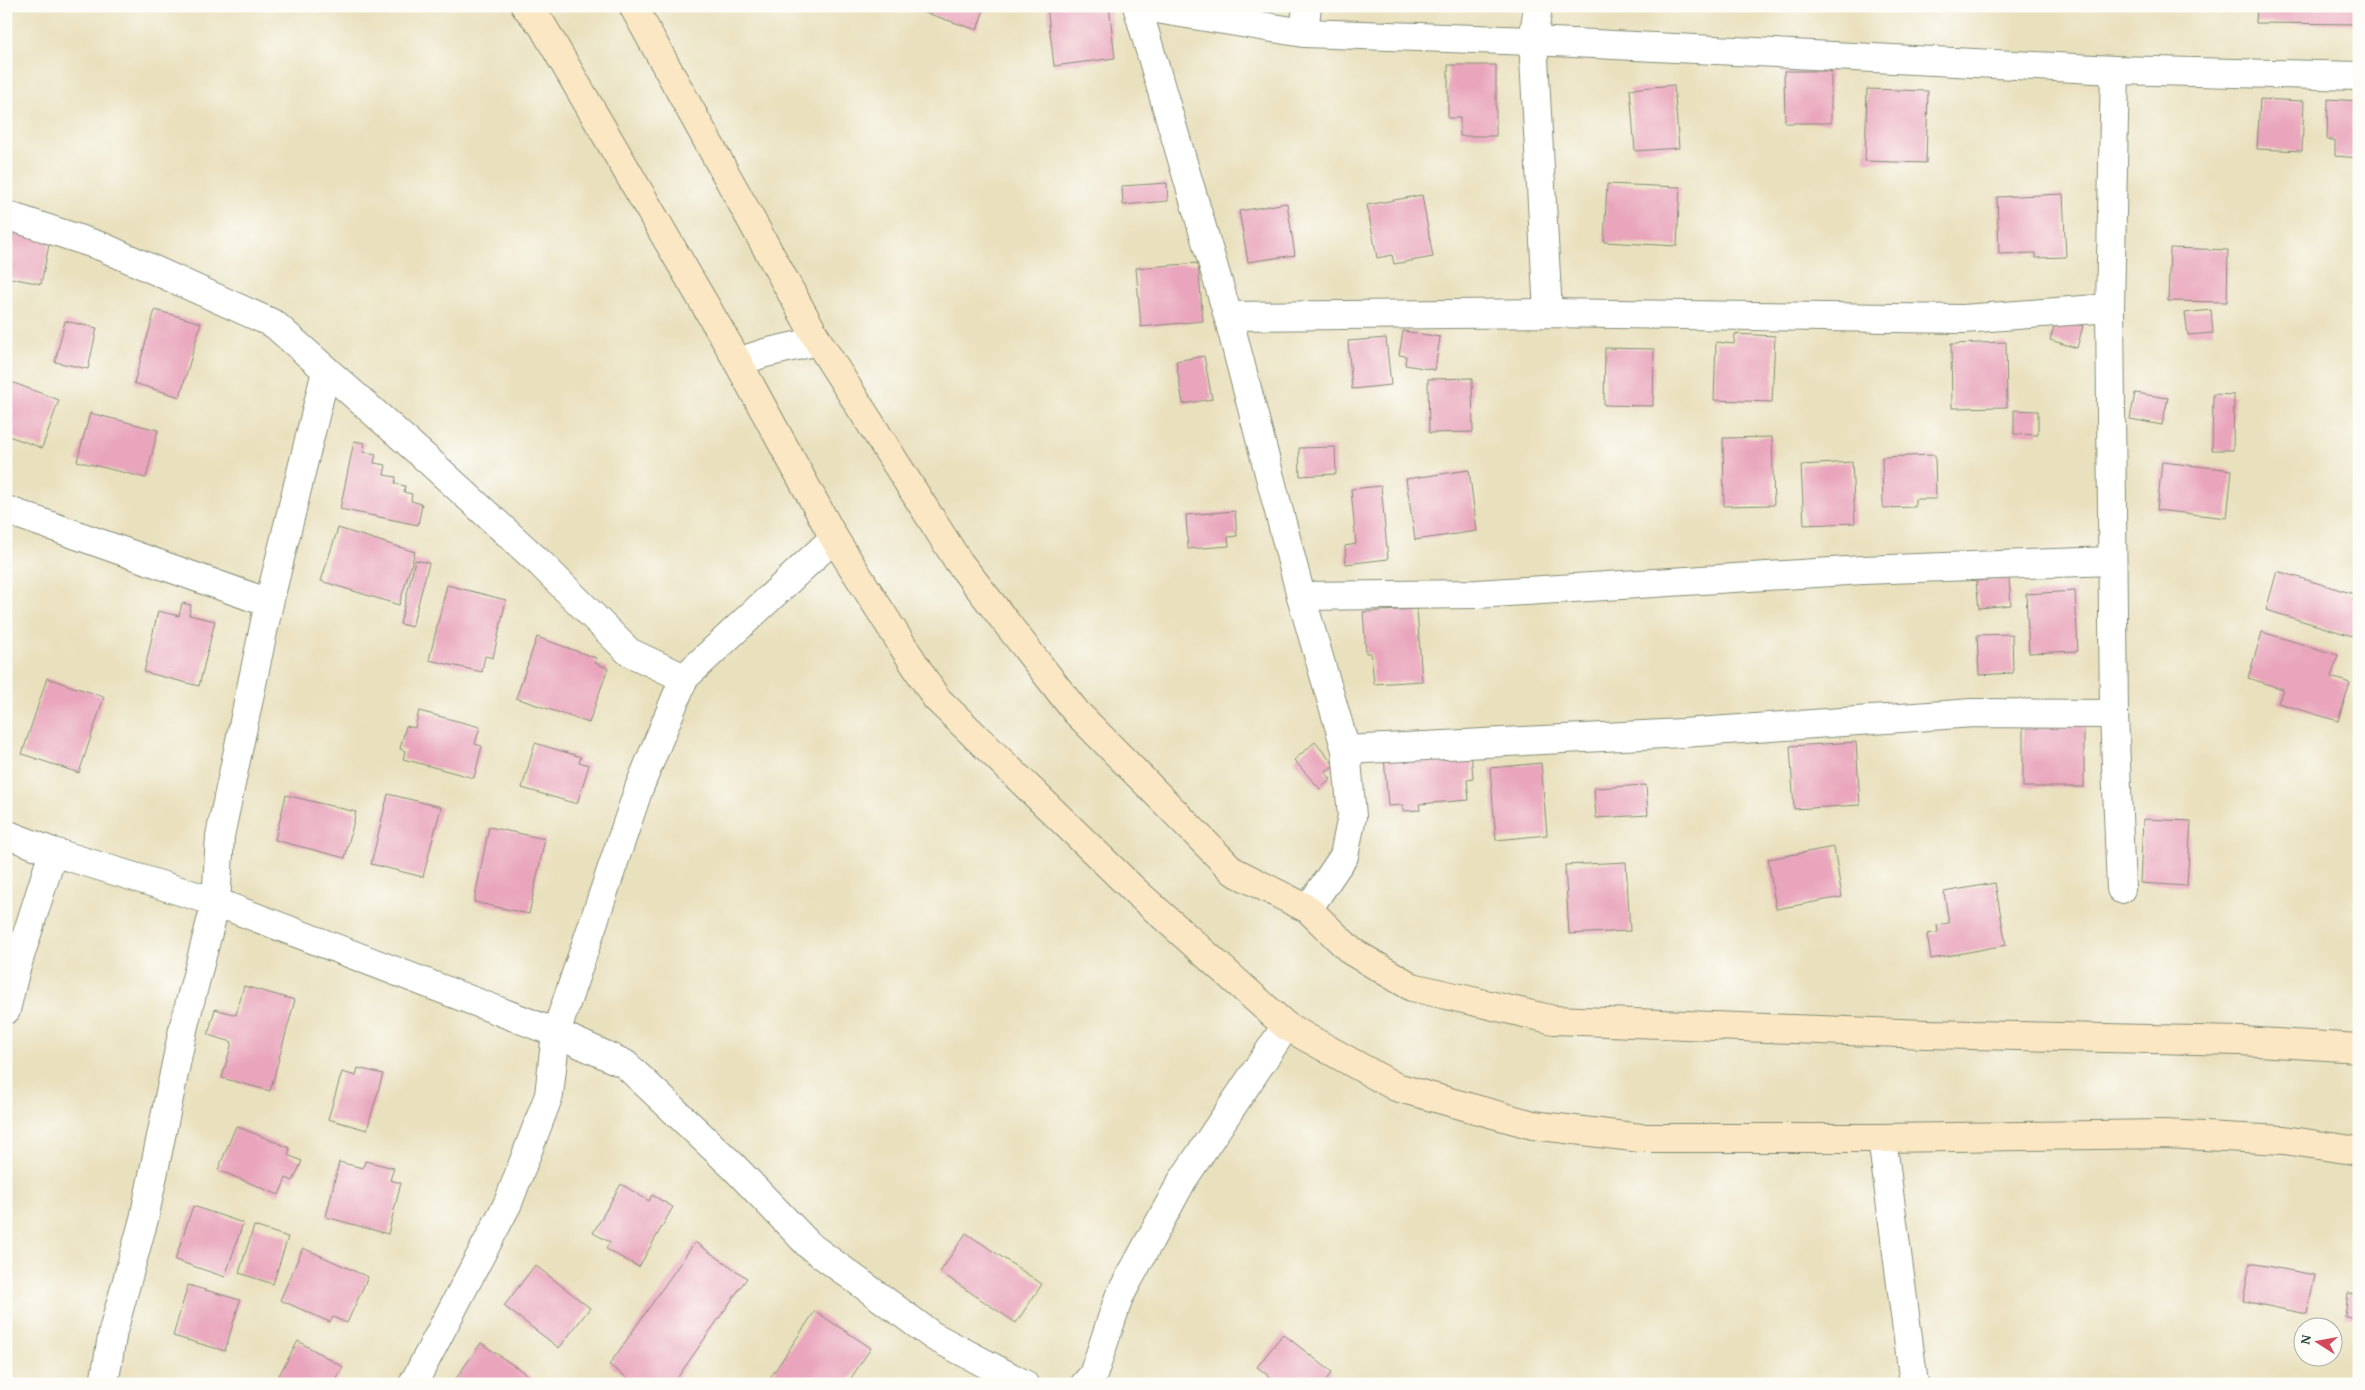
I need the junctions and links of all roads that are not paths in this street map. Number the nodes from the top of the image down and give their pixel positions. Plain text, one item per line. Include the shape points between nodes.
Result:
1 (524, 6) edge
2 (633, 6) edge
3 (1138, 6) edge
4 (1307, 6) edge
5 (1538, 6) edge
6 (1304, 33) junction
7 (1533, 41) junction
8 (2115, 70) junction
9 (2359, 76) edge
10 (6, 215) edge
11 (2110, 308) junction
12 (1548, 313) junction
13 (1228, 316) junction
14 (818, 341) junction
15 (738, 362) junction
16 (326, 371) junction
17 (6, 510) edge
18 (834, 538) junction
19 (2112, 561) junction
20 (1301, 596) junction
21 (269, 603) junction
22 (684, 678) junction
23 (2114, 714) junction
24 (1346, 750) junction
25 (6, 834) edge
26 (53, 852) junction
27 (2121, 889) dead end
28 (216, 902) junction
29 (1308, 909) junction
30 (6, 1010) edge
31 (1286, 1026) junction
32 (556, 1033) junction
33 (2359, 1048) edge
34 (1882, 1138) junction
35 (2359, 1151) edge
36 (104, 1384) edge
37 (413, 1384) edge
38 (1024, 1384) edge
39 (1085, 1384) edge
40 (1914, 1384) edge

1 - 15 street via 542,25
2 - 14 street
3 - 6 street
3 - 13 street
4 - 6 street
5 - 7 street
6 - 7 street
7 - 8 street
7 - 12 street
8 - 9 street
8 - 11 street
10 - 16 street via 103,247 274,324
11 - 12 street via 1963,319
11 - 19 street
12 - 13 street
13 - 20 street
14 - 15 street
14 - 29 street via 958,561 1076,712 1233,870
15 - 18 street
16 - 21 street
16 - 22 street via 541,564 628,652
17 - 21 street
18 - 22 street
18 - 31 street via 936,698 1135,891
19 - 20 street via 1863,570 1477,594
19 - 23 street
20 - 24 street
21 - 28 street via 220,836
22 - 32 street via 639,788
23 - 24 street via 1973,713 1682,733
23 - 27 street
24 - 29 street via 1352,816 1344,856
25 - 26 street
26 - 28 street
26 - 30 street
28 - 32 street
28 - 36 street via 184,1026 144,1219 113,1331
29 - 33 street via 1351,951 1412,987 1554,1020 1927,1034 2241,1041
31 - 34 street via 1396,1087 1533,1125 1641,1138
31 - 39 street via 1182,1181 1119,1297 1093,1375
32 - 37 street via 549,1095 508,1203
32 - 38 street via 625,1064 734,1167 810,1246 933,1336
34 - 35 street via 2164,1134 2284,1140
34 - 40 street

